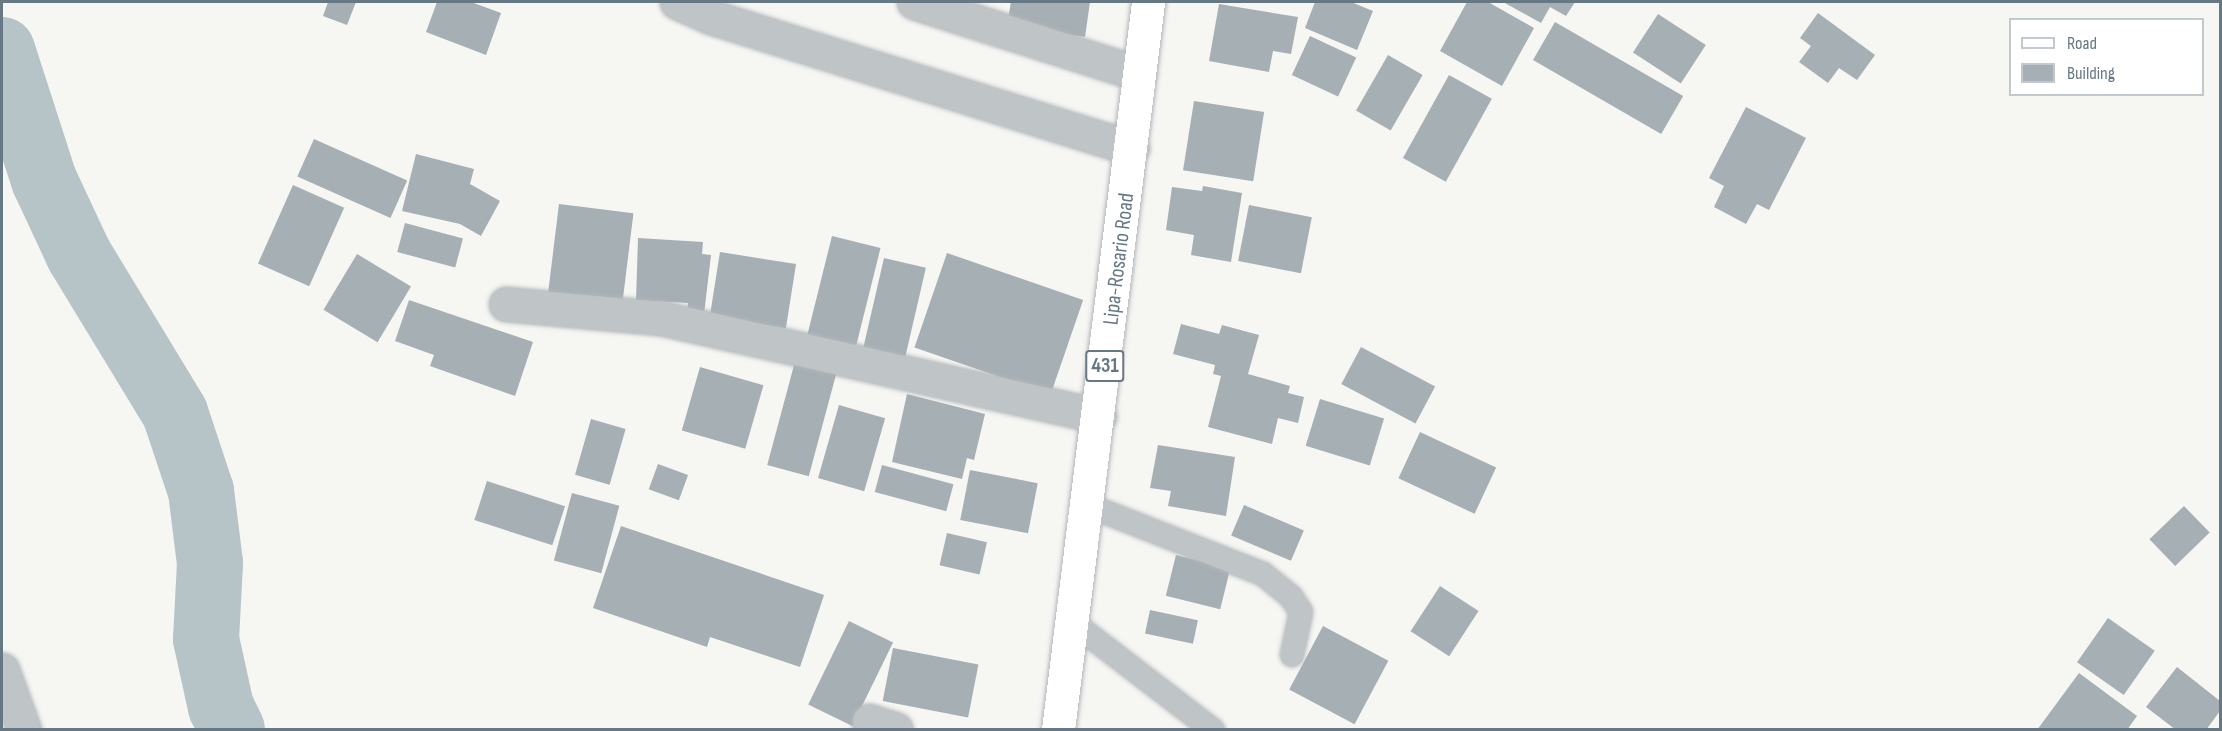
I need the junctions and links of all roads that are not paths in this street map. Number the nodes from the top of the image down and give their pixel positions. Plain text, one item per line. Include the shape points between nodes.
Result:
1 (676, 2) edge
2 (914, 2) edge
3 (1148, 2) edge
4 (1140, 74) junction
5 (1132, 148) junction
6 (506, 304) dead end
7 (1099, 416) junction
8 (1087, 505) junction
9 (1071, 622) junction
10 (1292, 655) dead end
11 (2, 670) edge
12 (24, 729) edge
13 (1058, 729) edge
14 (1213, 729) edge

1 - 5 street via 711,17
2 - 4 street
3 - 4 main road, Lipa-Rosario Road / 431
4 - 5 main road, Lipa-Rosario Road / 431
5 - 7 main road, Lipa-Rosario Road / 431
6 - 7 street via 662,318
7 - 8 main road, Lipa-Rosario Road / 431
8 - 9 main road, Lipa-Rosario Road / 431
8 - 10 lane via 1263,574 1291,597 1301,612
9 - 13 main road, Lipa-Rosario Road / 431
9 - 14 lane
11 - 12 street

